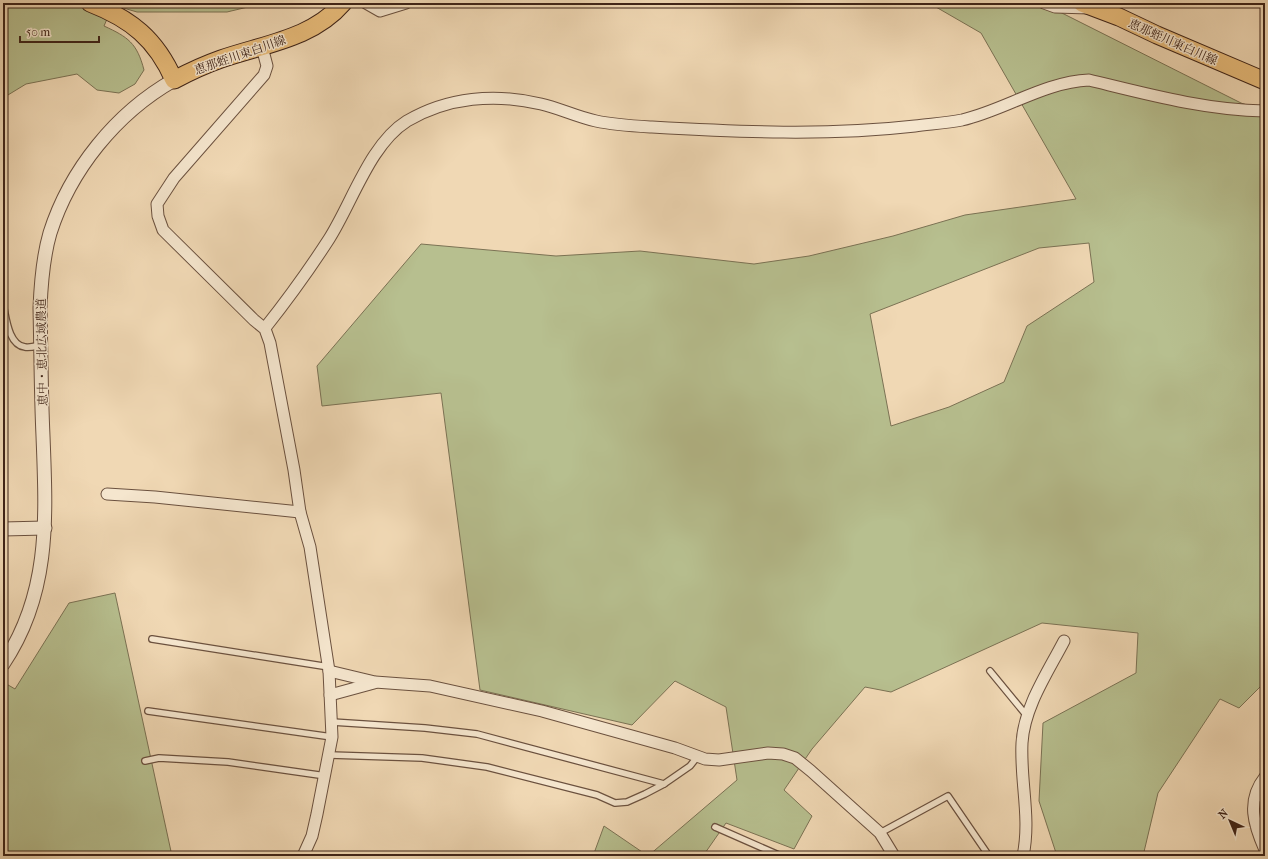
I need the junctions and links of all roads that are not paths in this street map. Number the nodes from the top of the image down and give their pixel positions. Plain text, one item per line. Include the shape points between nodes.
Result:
1 (90, 3) edge
2 (343, 3) edge
3 (366, 3) edge
4 (406, 3) edge
5 (1044, 3) edge
6 (1088, 6) edge
7 (262, 47) junction
8 (174, 80) junction
9 (1265, 81) edge
10 (1265, 111) edge
11 (3, 304) edge
12 (265, 328) junction
13 (41, 345) junction
14 (107, 494) dead end
15 (300, 512) junction
16 (45, 528) junction
17 (3, 529) edge
18 (152, 639) dead end
19 (1064, 641) dead end
20 (3, 664) edge
21 (329, 669) junction
22 (990, 671) dead end
23 (375, 682) junction
24 (330, 695) junction
25 (148, 711) dead end
26 (1027, 716) junction
27 (332, 722) junction
28 (332, 737) junction
29 (330, 755) junction
30 (698, 756) junction
31 (145, 761) dead end
32 (326, 776) junction
33 (1265, 777) edge
34 (664, 784) junction
35 (715, 827) dead end
36 (880, 833) junction
37 (1265, 850) edge
38 (303, 856) edge
39 (781, 856) edge
40 (894, 856) edge
41 (989, 856) edge
42 (1023, 856) edge

1 - 8 main road via 120,16 136,27 162,56
2 - 7 main road, 恵那蛭川東白川線 via 325,21 310,30
3 - 4 street via 380,11
5 - 6 street via 1055,7
6 - 9 main road, 恵那蛭川東白川線
7 - 8 main road, 恵那蛭川東白川線 via 220,59
7 - 12 street via 267,66 264,75 174,178 157,204 163,230
8 - 13 street, 恵中・恵北広域農道 via 142,102 109,133 78,173 66,196 50,234 46,252 40,308
10 - 12 street via 1194,105 1089,80 1072,81 962,120 837,132 756,132 630,126 596,121 542,104 512,99 450,102 405,123 380,145 330,237 291,296
11 - 13 lane via 16,343 24,347
12 - 15 street via 270,343
13 - 16 street, 恵中・恵北広域農道
14 - 15 street
15 - 21 street via 310,547
16 - 17 street
16 - 20 street, 恵中・恵北広域農道 via 33,600 26,622
18 - 21 lane
19 - 26 street
21 - 23 street
21 - 24 street
22 - 26 lane
23 - 24 street
23 - 30 street via 430,686 542,712
24 - 27 street
25 - 28 lane
26 - 42 street via 1022,743 1027,835
27 - 28 street
27 - 34 lane via 477,734
28 - 29 street
29 - 32 street
29 - 34 lane via 422,758 487,767 597,795 615,803 626,802
30 - 34 lane via 690,766
30 - 36 street via 719,760 768,753 795,758
31 - 32 lane via 159,758 228,762
32 - 38 street via 312,836
33 - 37 street via 1260,783 1253,804 1255,828
35 - 39 lane
36 - 40 street
36 - 41 lane via 948,796

